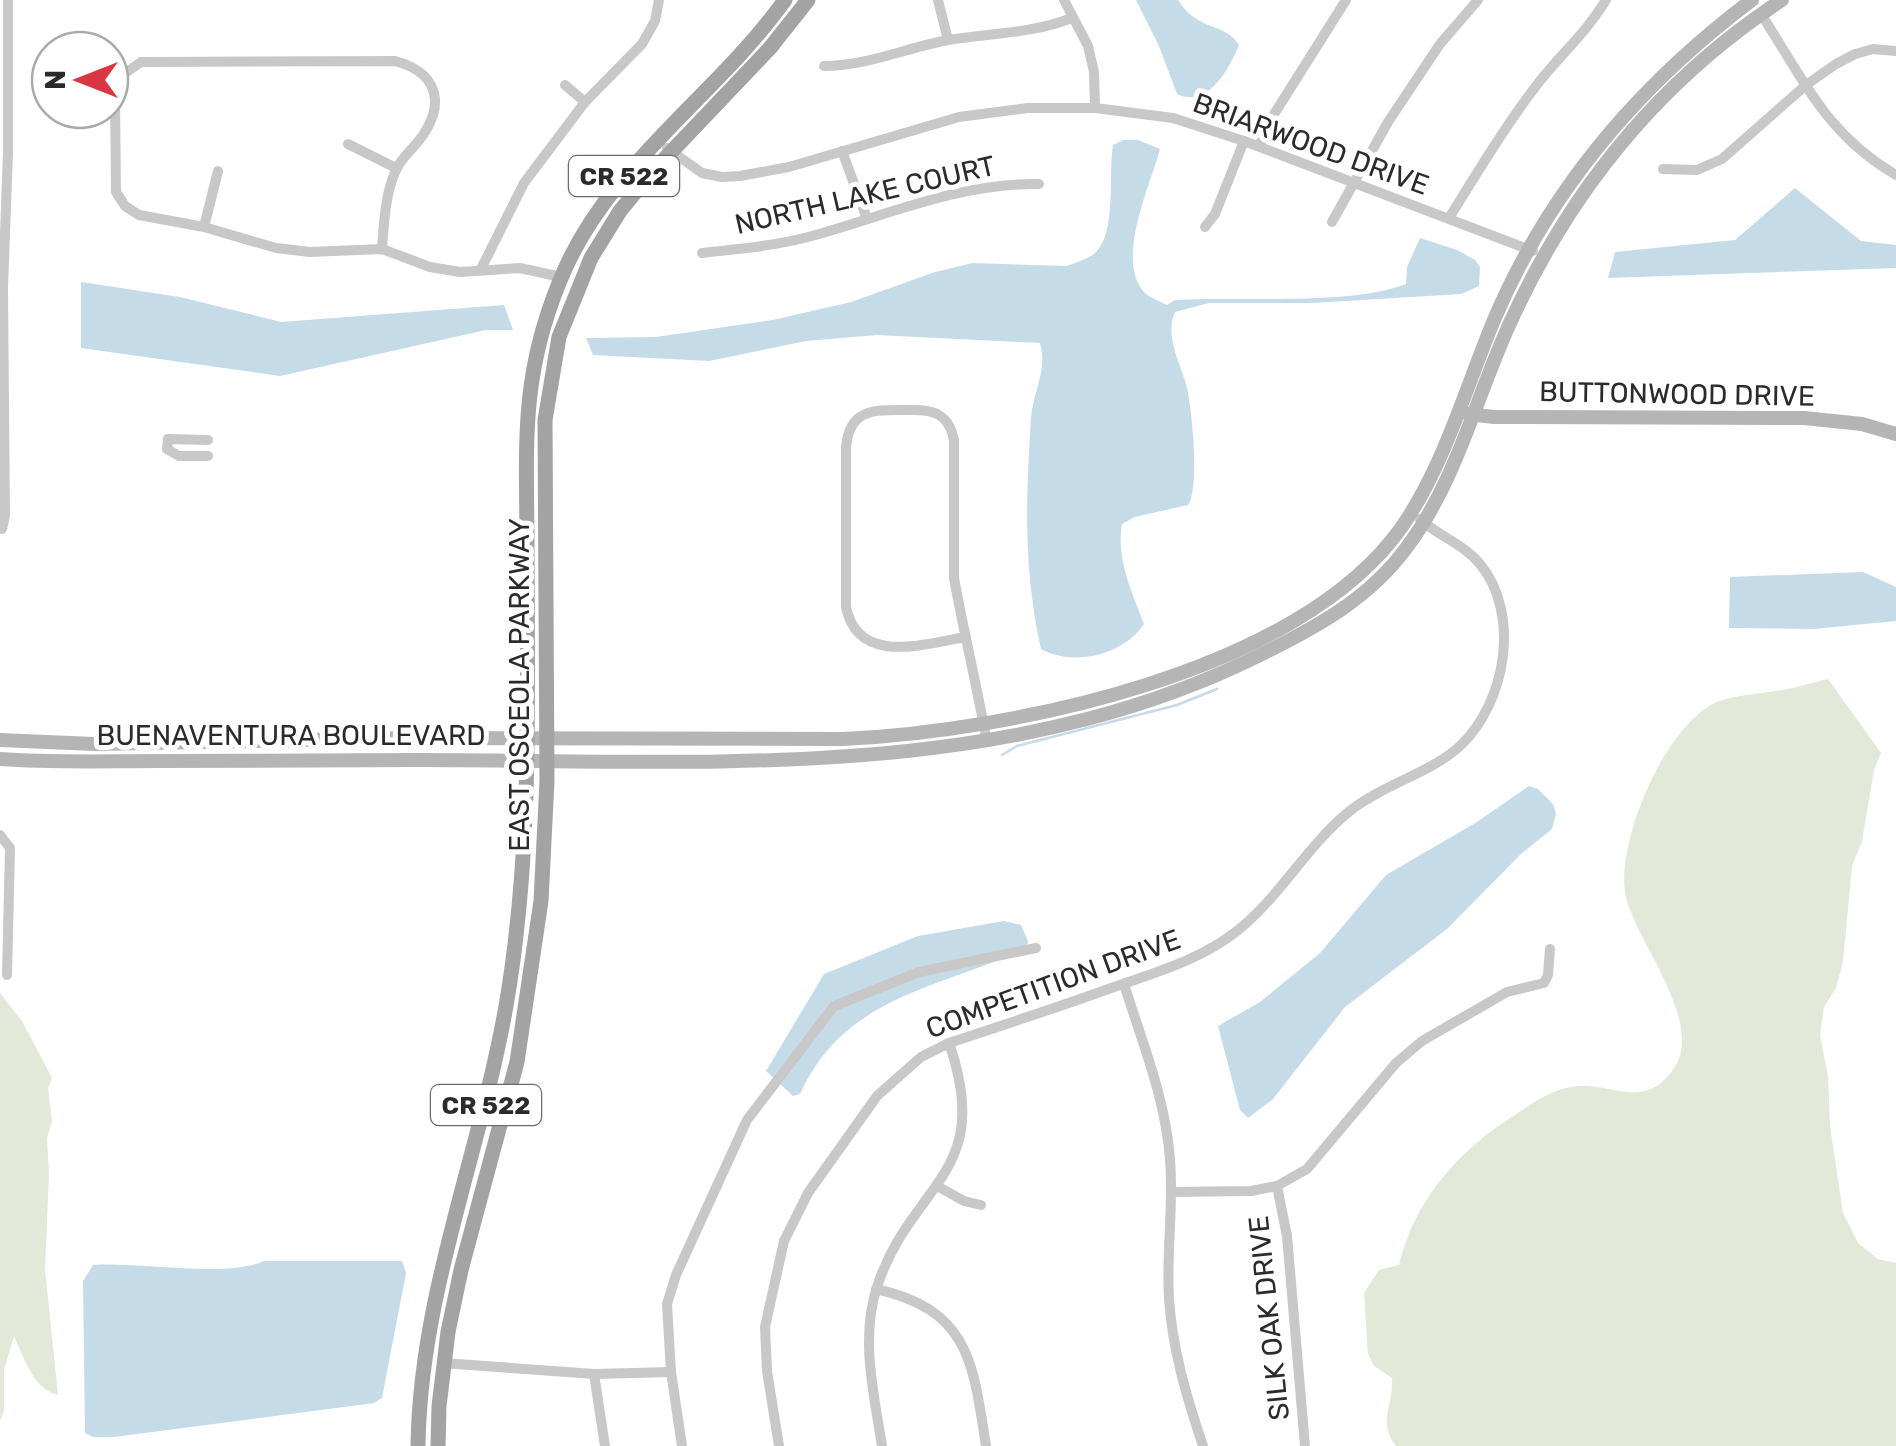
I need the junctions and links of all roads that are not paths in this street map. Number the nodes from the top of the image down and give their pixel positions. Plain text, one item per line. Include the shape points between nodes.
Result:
1 (8, 0) edge
2 (659, 0) edge
3 (785, 0) edge
4 (808, 0) edge
5 (938, 0) edge
6 (1064, 0) edge
7 (1346, 0) edge
8 (1478, 0) edge
9 (1606, 0) edge
10 (1751, 0) edge
11 (1782, 0) edge
12 (1761, 14) junction
13 (1072, 18) junction
14 (948, 40) junction
15 (1896, 51) edge
16 (824, 66) dead end
17 (565, 85) dead end
18 (1806, 85) junction
19 (584, 102) junction
20 (1095, 108) junction
21 (658, 139) junction
22 (1244, 141) junction
23 (348, 144) dead end
24 (1259, 146) junction
25 (842, 150) junction
26 (671, 152) junction
27 (396, 168) junction
28 (1663, 169) dead end
29 (218, 171) dead end
30 (1896, 175) edge
31 (1354, 182) junction
32 (1039, 184) dead end
33 (1449, 218) junction
34 (867, 219) junction
35 (1332, 222) dead end
36 (204, 227) junction
37 (1205, 228) dead end
38 (382, 248) junction
39 (1528, 249) junction
40 (702, 253) dead end
41 (1544, 255) junction
42 (481, 269) junction
43 (561, 278) junction
44 (1, 288) edge
45 (552, 370) junction
46 (1465, 413) junction
47 (1896, 434) edge
48 (208, 440) dead end
49 (208, 456) dead end
50 (526, 462) junction
51 (544, 469) junction
52 (1412, 512) junction
53 (1424, 524) junction
54 (2, 529) edge
55 (966, 637) junction
56 (984, 726) junction
57 (527, 738) junction
58 (545, 738) junction
59 (756, 738) junction
60 (0, 740) edge
61 (208, 742) junction
62 (987, 742) junction
63 (0, 759) edge
64 (754, 759) junction
65 (207, 760) junction
66 (527, 760) junction
67 (546, 760) junction
68 (0, 835) edge
69 (1036, 948) dead end
70 (1550, 949) dead end
71 (7, 976) dead end
72 (1124, 984) junction
73 (949, 1043) junction
74 (480, 1125) junction
75 (499, 1131) junction
76 (938, 1186) junction
77 (1277, 1186) junction
78 (1172, 1192) junction
79 (981, 1205) dead end
80 (876, 1290) junction
81 (443, 1363) junction
82 (671, 1372) junction
83 (594, 1374) junction
84 (418, 1446) edge
85 (438, 1446) edge
86 (605, 1446) edge
87 (682, 1446) edge
88 (779, 1446) edge
89 (882, 1446) edge
90 (986, 1446) edge
91 (1203, 1446) edge
92 (1305, 1446) edge

1 - 44 street
2 - 19 street via 642,44
3 - 21 main road, EAST OSCEOLA PARKWAY / CR 522
4 - 26 main road, EAST OSCEOLA PARKWAY / CR 522
5 - 14 street
6 - 13 street
7 - 24 street
8 - 31 street via 1440,44
9 - 33 street via 1539,83
10 - 12 main road
10 - 39 main road, BUENAVENTURA BOULEVARD via 1626,112
11 - 12 main road, BUENAVENTURA BOULEVARD
12 - 18 street
12 - 41 main road, BUENAVENTURA BOULEVARD via 1712,50 1642,118 1584,190
13 - 14 street via 1044,29
13 - 20 street via 1088,46
14 - 16 street via 850,66
15 - 18 street via 1855,54
17 - 19 street
18 - 28 street via 1722,158 1697,170
18 - 30 street via 1832,126
19 - 42 street via 524,183
20 - 22 street, BRIARWOOD DRIVE via 1173,118
20 - 25 street, BRIARWOOD DRIVE via 960,116
21 - 26 street, BRIARWOOD DRIVE
21 - 43 main road, EAST OSCEOLA PARKWAY / CR 522 via 607,197
22 - 24 street, BRIARWOOD DRIVE
22 - 37 street
23 - 27 street
24 - 31 street, BRIARWOOD DRIVE
25 - 26 street, BRIARWOOD DRIVE via 722,177 702,173
25 - 34 street
26 - 45 main road, EAST OSCEOLA PARKWAY / CR 522 via 637,188 591,258
27 - 36 street via 436,106 432,85 416,66 141,62 121,76 115,98 116,192 139,214
27 - 38 street
29 - 36 street
31 - 33 street, BRIARWOOD DRIVE
31 - 35 street
32 - 34 street, NORTH LAKE COURT via 941,196
33 - 39 street, BRIARWOOD DRIVE
34 - 40 street, NORTH LAKE COURT via 806,238
36 - 38 street via 276,248
38 - 42 street via 430,267
39 - 41 street, BRIARWOOD DRIVE
39 - 46 main road, BUENAVENTURA BOULEVARD via 1495,318
41 - 46 main road, BUENAVENTURA BOULEVARD
42 - 43 street via 520,268
43 - 45 main road via 565,286 549,340
43 - 50 main road, EAST OSCEOLA PARKWAY / CR 522 via 528,391
44 - 54 street
45 - 51 main road, EAST OSCEOLA PARKWAY / CR 522
46 - 47 main road, BUTTONWOOD DRIVE via 1804,418
46 - 52 main road, BUENAVENTURA BOULEVARD
46 - 53 main road, BUENAVENTURA BOULEVARD
48 - 49 street via 168,439 168,450 179,456
50 - 51 street
50 - 57 main road, EAST OSCEOLA PARKWAY / CR 522
51 - 58 main road, EAST OSCEOLA PARKWAY / CR 522
52 - 53 street, COMPETITION DRIVE
52 - 56 main road, BUENAVENTURA BOULEVARD via 1348,586 1305,615 1130,690
53 - 62 main road, BUENAVENTURA BOULEVARD via 1358,598 1242,664 1057,728
53 - 72 street, COMPETITION DRIVE via 1467,552 1495,589 1502,663 1484,715 1438,762 1350,810 1238,930 1176,966
55 - 55 street via 954,578 950,426 930,411 870,411 847,436 848,617 866,640 884,647
55 - 56 street
56 - 59 main road, BUENAVENTURA BOULEVARD via 910,736
56 - 62 street
57 - 58 main road, BUENAVENTURA BOULEVARD
57 - 61 main road, BUENAVENTURA BOULEVARD
57 - 66 main road, EAST OSCEOLA PARKWAY / CR 522
58 - 59 main road, BUENAVENTURA BOULEVARD
58 - 67 main road, EAST OSCEOLA PARKWAY / CR 522
59 - 64 street
60 - 61 main road, BUENAVENTURA BOULEVARD
61 - 65 street
62 - 64 main road, BUENAVENTURA BOULEVARD via 879,755
63 - 65 main road, BUENAVENTURA BOULEVARD
64 - 67 main road, BUENAVENTURA BOULEVARD
65 - 66 main road, BUENAVENTURA BOULEVARD
66 - 67 main road, BUENAVENTURA BOULEVARD
66 - 74 main road, EAST OSCEOLA PARKWAY / CR 522 via 514,956
67 - 75 main road, EAST OSCEOLA PARKWAY / CR 522 via 534,960
68 - 71 street via 10,848
69 - 82 street via 919,972 834,1006 747,1120 688,1246 667,1304
70 - 77 street via 1544,983 1507,992 1422,1042 1396,1063 1307,1169
72 - 73 street, COMPETITION DRIVE
72 - 78 street via 1160,1098
73 - 76 street via 963,1114 951,1166
73 - 88 street, COMPETITION DRIVE via 921,1057 877,1096 808,1193 784,1241 765,1327
74 - 75 street
74 - 84 main road, EAST OSCEOLA PARKWAY / CR 522 via 437,1280
75 - 81 main road, EAST OSCEOLA PARKWAY / CR 522
76 - 79 street
76 - 80 street via 892,1250
77 - 78 street
77 - 92 street, SILK OAK DRIVE
78 - 91 street via 1169,1298 1176,1352
80 - 89 street via 868,1344
80 - 90 street via 920,1303 960,1338 974,1371
81 - 83 street
81 - 85 main road, EAST OSCEOLA PARKWAY / CR 522
82 - 83 street
82 - 87 street
83 - 86 street

